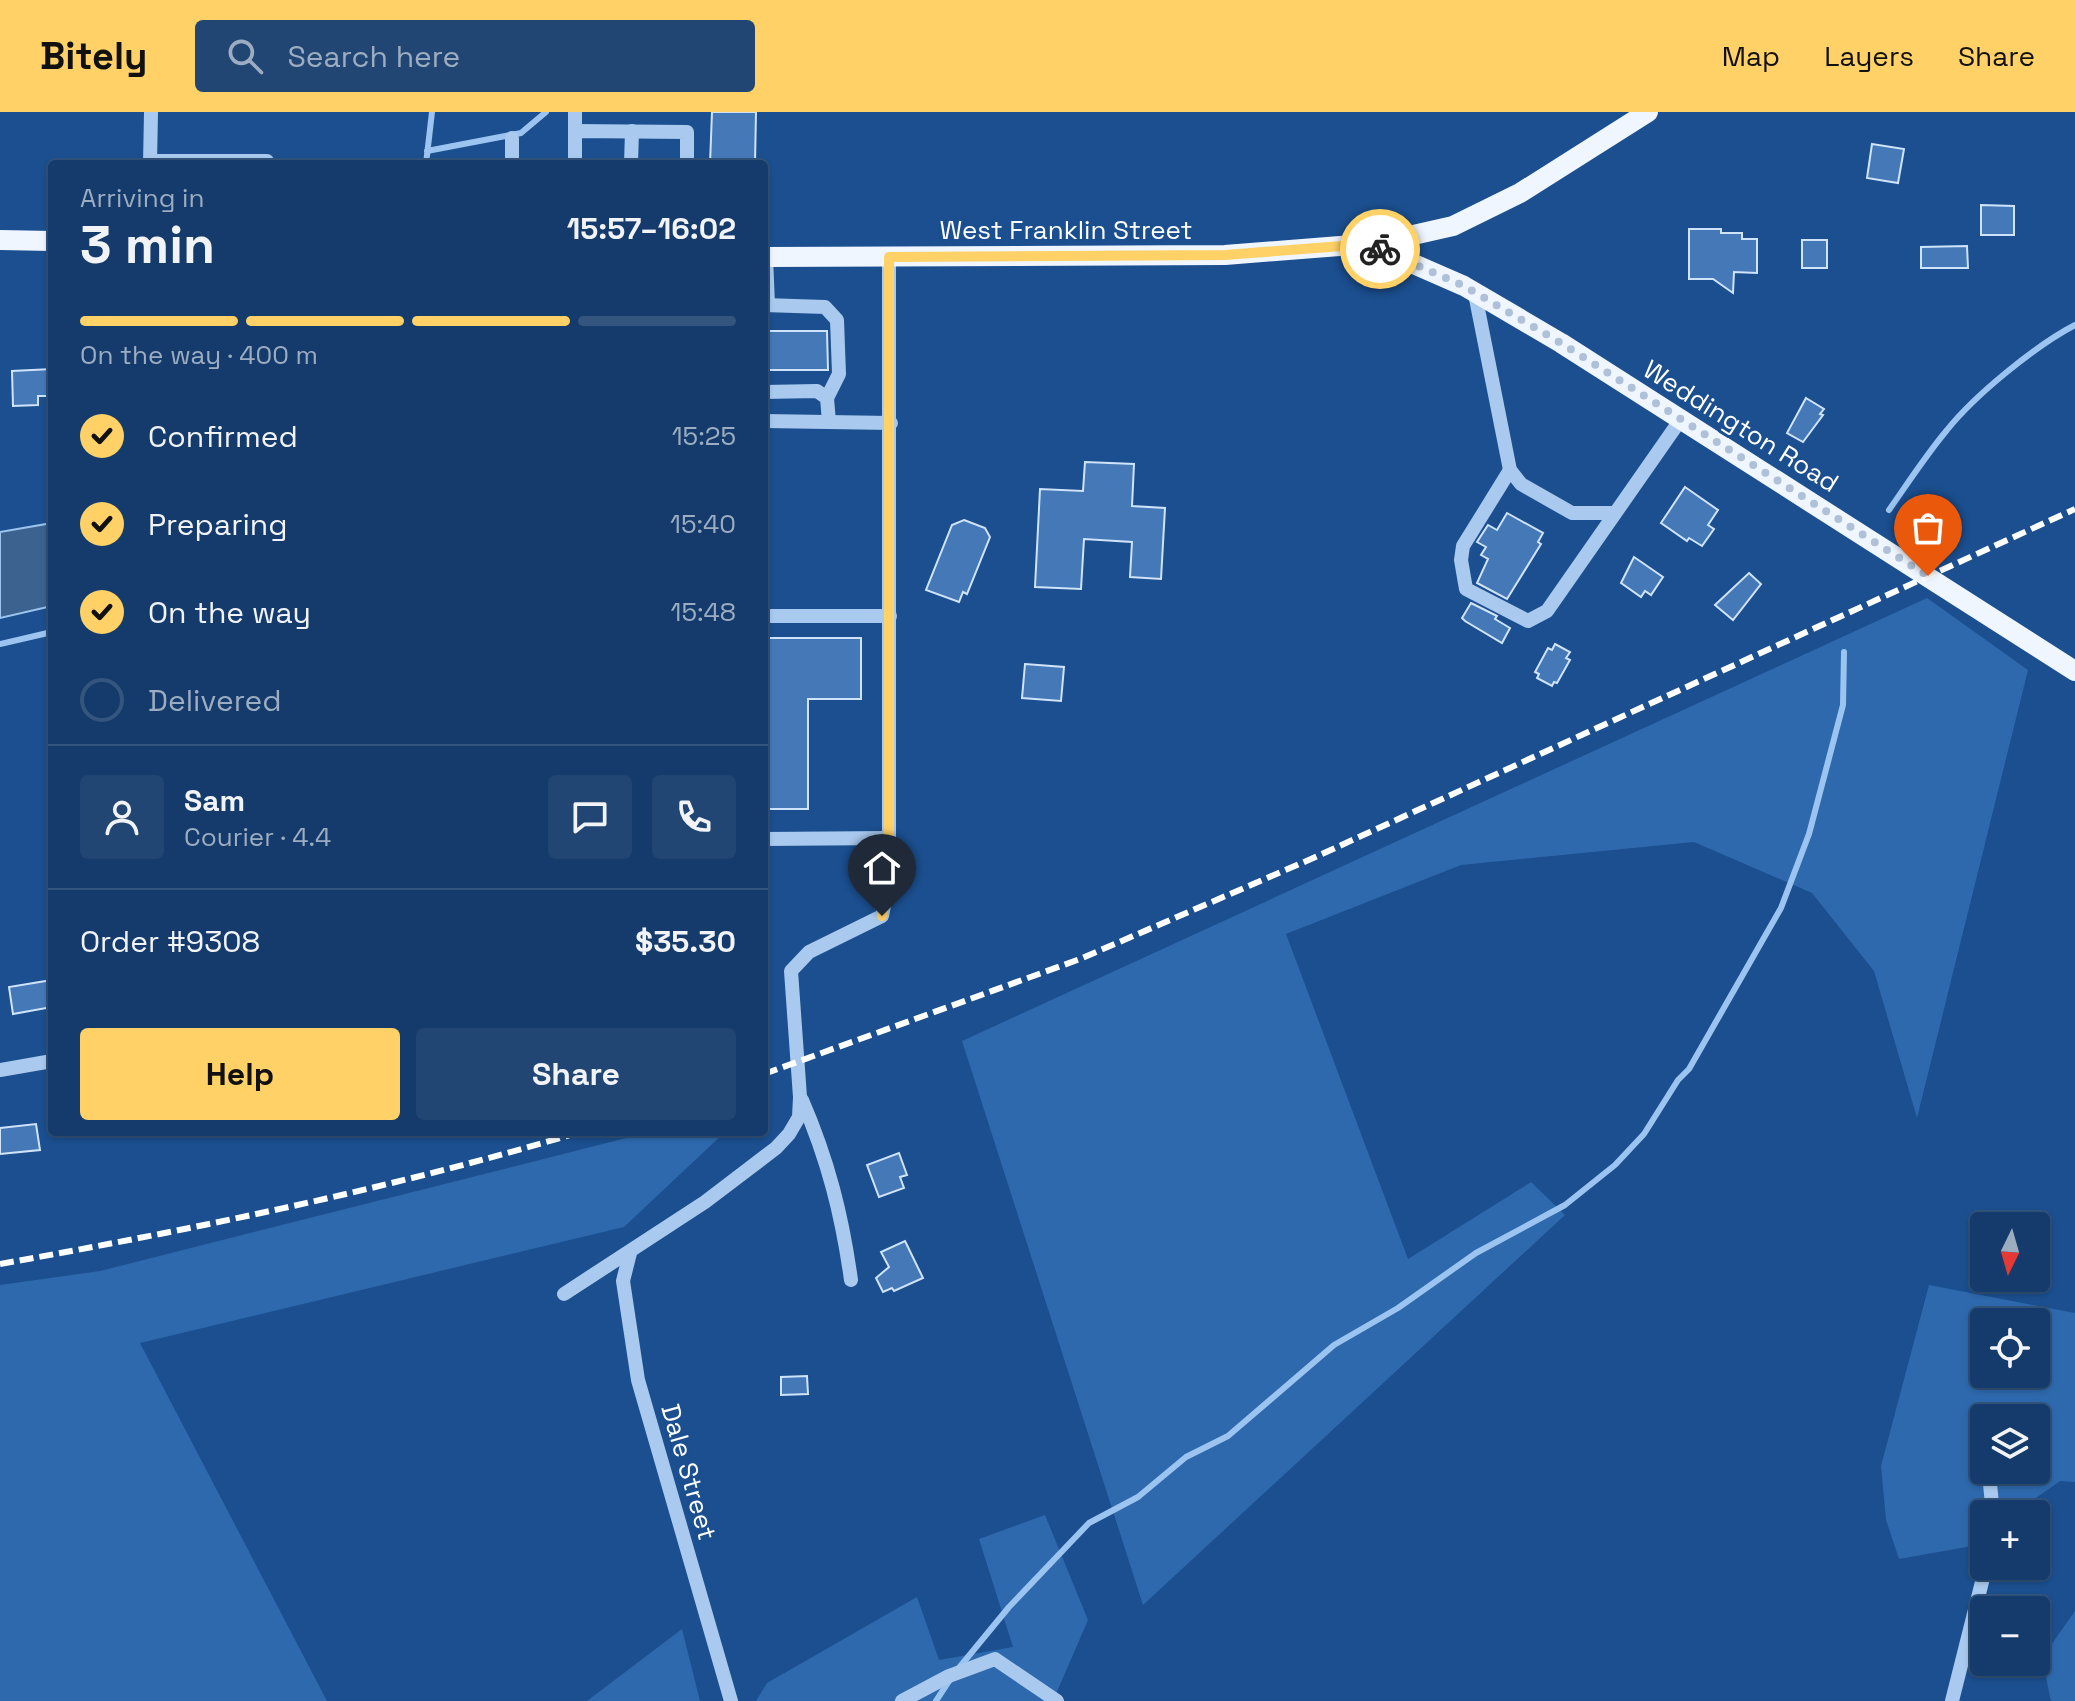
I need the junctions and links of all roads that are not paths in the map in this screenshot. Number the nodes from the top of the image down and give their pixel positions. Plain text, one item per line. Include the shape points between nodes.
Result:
1 (151, 112) edge
2 (575, 112) edge
3 (1648, 112) edge
4 (575, 131) junction
5 (632, 131) junction
6 (512, 138) dead end
7 (150, 160) edge
8 (512, 160) edge
9 (575, 160) edge
10 (631, 160) edge
11 (687, 160) edge
12 (0, 240) edge
13 (48, 241) edge
14 (1368, 244) junction
15 (768, 257) edge
16 (889, 257) junction
17 (1475, 294) junction
18 (768, 305) edge
19 (768, 392) edge
20 (827, 398) junction
21 (1681, 419) junction
22 (768, 421) edge
23 (829, 422) junction
24 (891, 423) junction
25 (1510, 470) junction
26 (1613, 513) junction
27 (768, 616) edge
28 (890, 616) junction
29 (2075, 671) edge
30 (889, 838) junction
31 (768, 839) edge
32 (48, 1062) edge
33 (0, 1070) edge
34 (800, 1097) junction
35 (630, 1253) junction
36 (851, 1280) dead end
37 (564, 1294) dead end
38 (1982, 1580) edge
39 (731, 1701) edge
40 (902, 1701) edge
41 (1057, 1701) edge
42 (1952, 1701) edge

1 - 7 street
2 - 4 street
3 - 14 main road, West Franklin Street via 1520,193 1453,226
4 - 5 street
4 - 9 street
5 - 10 street
5 - 11 street via 687,132
6 - 8 street
12 - 13 main road
14 - 16 main road, West Franklin Street via 1225,255
14 - 17 main road, Weddington Road
15 - 16 main road, West Franklin Street
16 - 24 street
17 - 21 main road, Weddington Road
17 - 25 street
18 - 20 street via 825,307 837,320 839,374
19 - 20 street via 817,391
20 - 23 street
21 - 26 street
21 - 29 main road, Weddington Road
22 - 23 street
23 - 24 street
24 - 28 street
25 - 26 street via 1521,484 1572,513
25 - 26 street via 1463,546 1463,580 1466,589 1528,621 1547,611
27 - 28 street
28 - 30 street
30 - 31 street
30 - 34 street via 882,916 809,952 791,971
32 - 33 street
34 - 35 street via 799,1117 776,1148
34 - 36 street via 842,1214
35 - 37 street
35 - 39 street, Dale Street via 623,1281 638,1380
38 - 42 street
40 - 41 street via 995,1659

